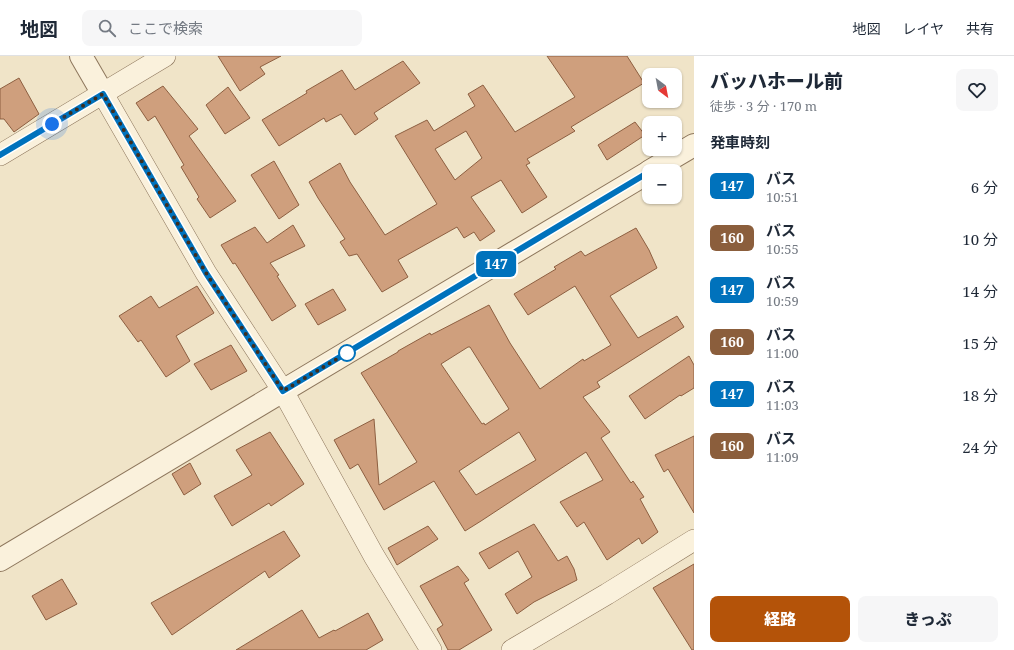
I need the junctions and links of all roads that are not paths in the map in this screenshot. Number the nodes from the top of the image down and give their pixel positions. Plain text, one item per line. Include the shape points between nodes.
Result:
1 (81, 56) edge
2 (165, 56) edge
3 (103, 94) junction
4 (694, 145) edge
5 (0, 155) edge
6 (662, 164) edge
7 (642, 176) edge
8 (283, 391) junction
9 (694, 540) edge
10 (0, 560) edge
11 (431, 650) edge
12 (512, 650) edge

1 - 3 street
2 - 3 street
3 - 5 street
3 - 8 street via 206,273
4 - 6 street
7 - 8 street
8 - 10 street
8 - 11 street via 374,556
9 - 12 street

